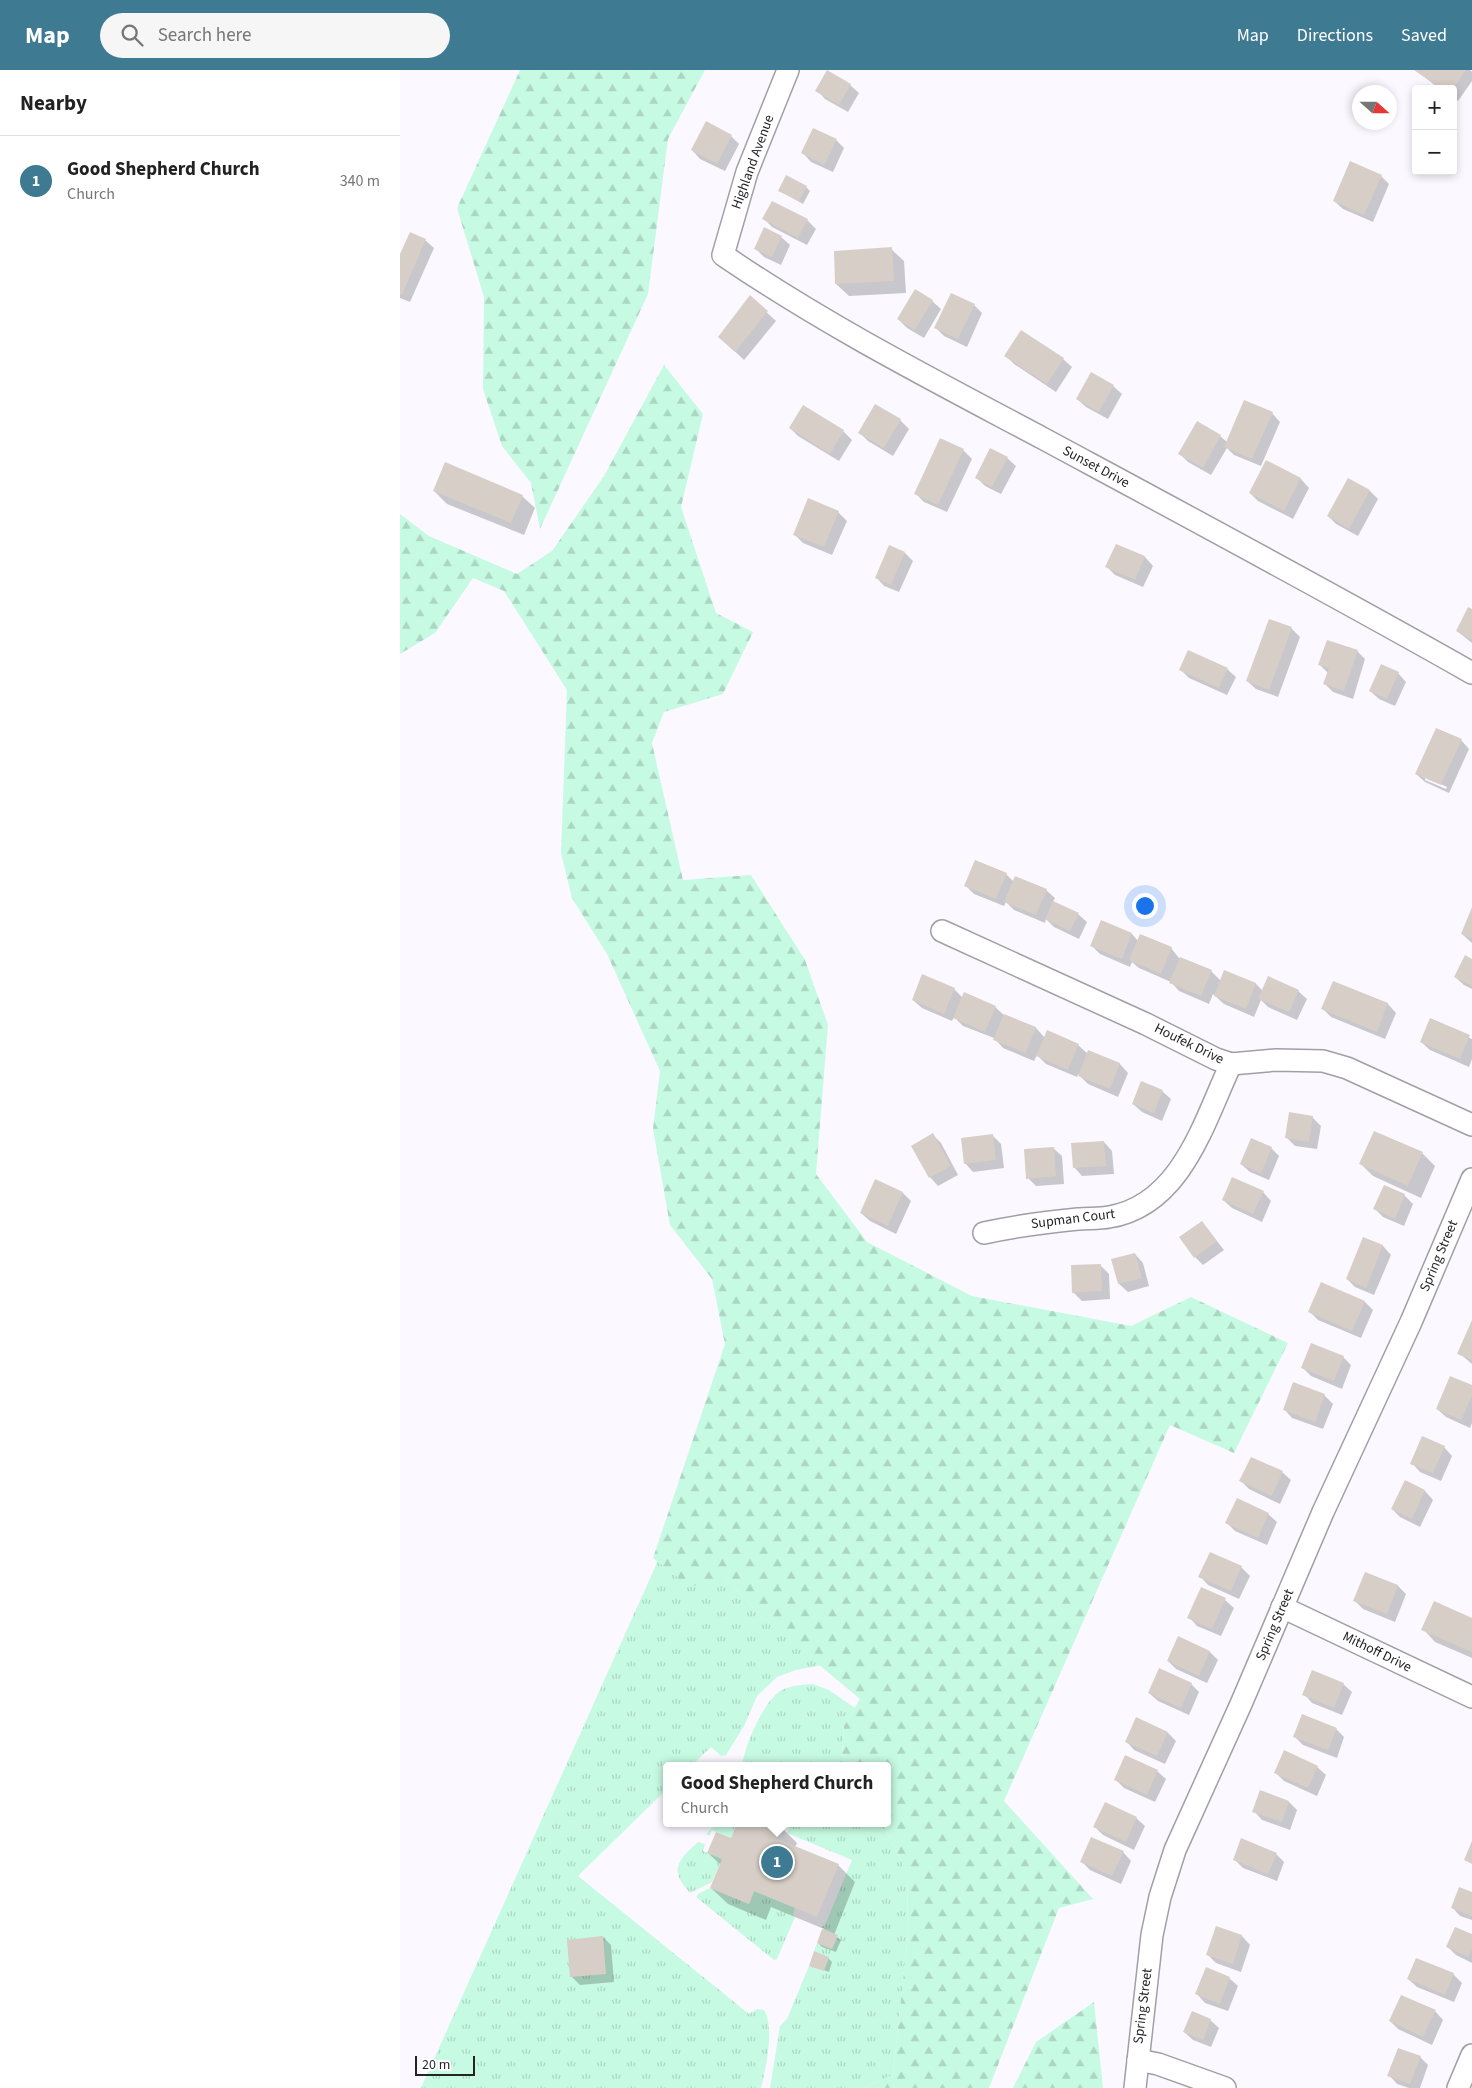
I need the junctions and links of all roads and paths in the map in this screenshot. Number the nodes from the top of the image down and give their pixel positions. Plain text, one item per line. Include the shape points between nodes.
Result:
1 (788, 70) edge
2 (722, 255) joint
3 (1472, 673) edge
4 (942, 931) dead end
5 (1231, 1064) junction
6 (1472, 1125) edge
7 (1472, 1179) edge
8 (984, 1233) dead end
9 (1282, 1607) junction
10 (1472, 1697) edge
11 (1472, 2054) edge
12 (1138, 2060) junction
13 (1135, 2088) edge
14 (1225, 2088) edge
15 (1458, 2088) edge

1 - 2 street, Highland Avenue via 747,172
2 - 3 street, Sunset Drive via 847,334
4 - 5 street, Houfek Drive
5 - 6 street, Houfek Drive via 1276,1060 1323,1061 1347,1068
5 - 8 street, Supman Court via 1185,1162 1165,1188 1150,1200 1109,1217 1022,1225
7 - 9 street, Spring Street
9 - 10 street, Mithoff Drive
9 - 12 street, Spring Street via 1175,1850 1160,1896 1150,1951
11 - 15 street
12 - 13 street, Spring Street
12 - 14 street

